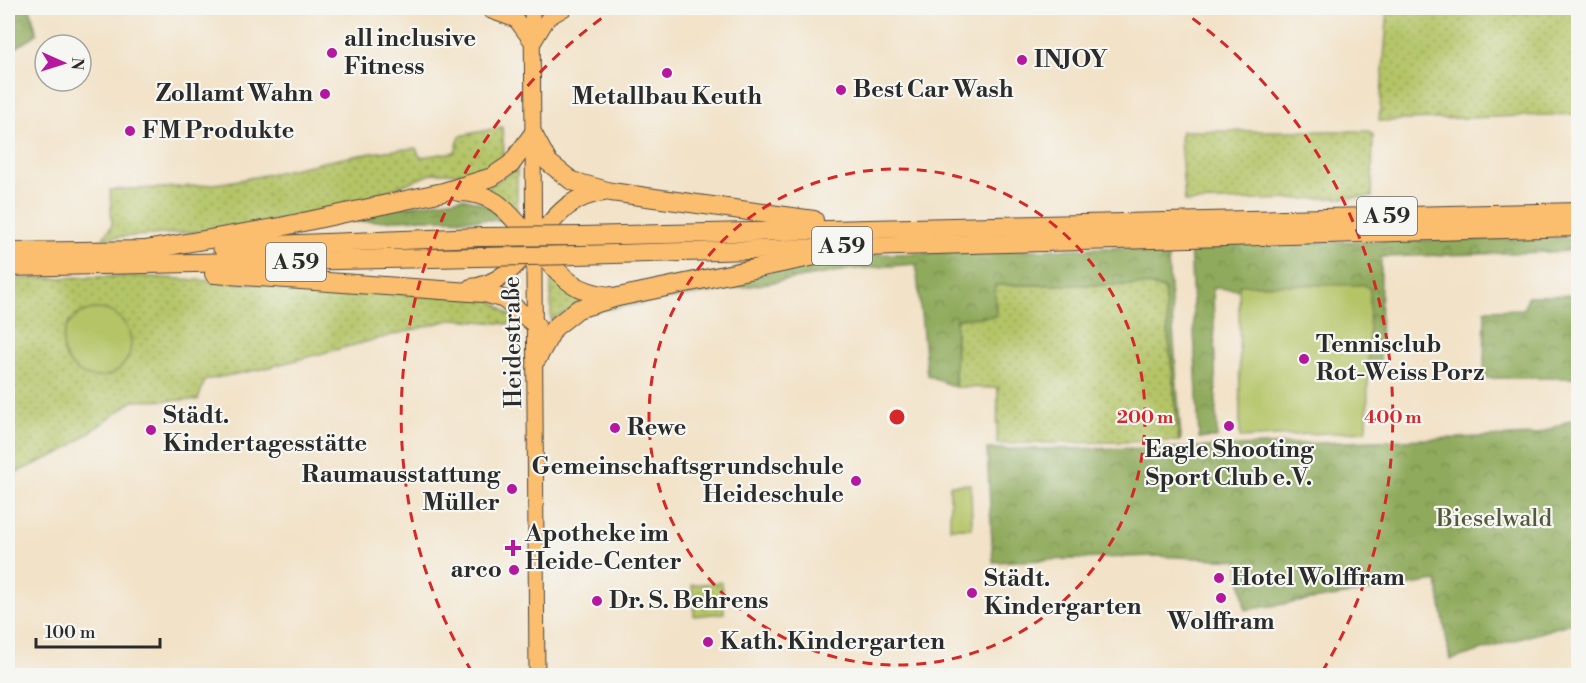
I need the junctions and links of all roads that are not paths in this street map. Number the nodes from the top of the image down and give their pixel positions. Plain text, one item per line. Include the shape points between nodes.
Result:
1 (532, 8) edge
2 (565, 8) edge
3 (496, 9) edge
4 (532, 43) junction
5 (533, 134) junction
6 (443, 192) junction
7 (611, 192) junction
8 (1578, 212) edge
9 (1578, 227) edge
10 (863, 228) junction
11 (1196, 229) junction
12 (1156, 230) junction
13 (534, 243) junction
14 (914, 245) junction
15 (140, 251) junction
16 (8, 252) edge
17 (113, 266) junction
18 (8, 267) edge
19 (457, 290) junction
20 (618, 297) junction
21 (536, 325) junction
22 (537, 359) junction
23 (537, 675) edge

1 - 4 main road, Heidestraße
2 - 4 main road via 548,18
3 - 4 main road via 516,20
4 - 5 main road, Heidestraße
5 - 6 highway via 511,164 492,177
5 - 7 highway via 558,172 572,181
5 - 13 main road, Heidestraße
6 - 13 highway via 474,192 495,200
6 - 15 highway via 280,227
7 - 10 highway
7 - 13 highway via 589,193 570,202
8 - 11 highway, A 59
9 - 11 highway, A 59
10 - 12 highway, A 59
10 - 15 highway, A 59, bridge via 481,237
11 - 12 highway, A 59
12 - 14 highway, A 59
13 - 19 highway via 501,279 487,286
13 - 20 highway via 571,285 590,294
13 - 21 main road, Heidestraße
14 - 17 highway, A 59, bridge
14 - 20 highway via 806,257
15 - 16 highway, A 59
17 - 18 highway, A 59
17 - 19 highway
19 - 21 highway via 504,299
20 - 22 highway via 578,309 563,318
21 - 22 main road, Heidestraße
22 - 23 main road, Heidestraße

